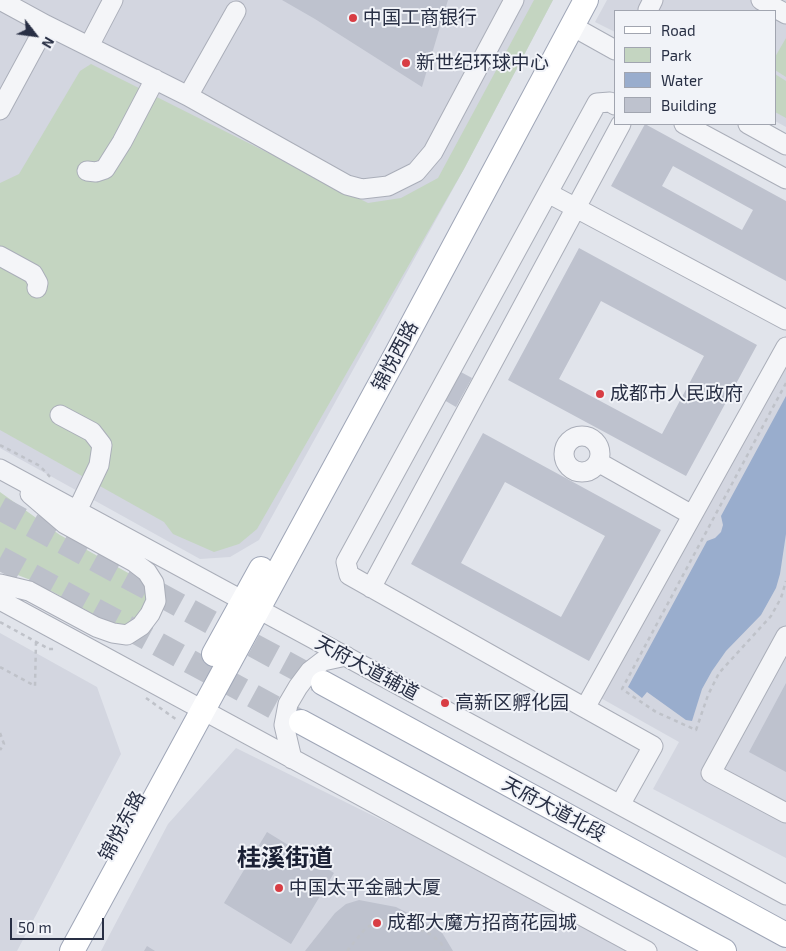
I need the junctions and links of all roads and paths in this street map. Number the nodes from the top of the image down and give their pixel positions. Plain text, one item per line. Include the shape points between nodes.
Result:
1 (0, 0) edge
2 (112, 0) edge
3 (514, 0) edge
4 (568, 0) edge
5 (586, 0) edge
6 (236, 11) dead end
7 (46, 25) junction
8 (572, 26) junction
9 (89, 46) junction
10 (614, 49) edge
11 (155, 79) junction
12 (188, 96) junction
13 (614, 104) edge
14 (0, 110) edge
15 (620, 125) edge
16 (686, 125) edge
17 (750, 125) edge
18 (786, 145) edge
19 (87, 171) dead end
20 (786, 179) edge
21 (548, 193) junction
22 (577, 208) junction
23 (0, 256) edge
24 (37, 288) dead end
25 (786, 320) edge
26 (786, 347) edge
27 (457, 359) junction
28 (486, 375) junction
29 (786, 383) edge
30 (433, 403) junction
31 (60, 415) dead end
32 (462, 419) junction
33 (598, 462) dead end
34 (1, 469) edge
35 (77, 511) junction
36 (692, 515) junction
37 (786, 581) edge
38 (0, 584) edge
39 (371, 588) junction
40 (0, 600) edge
41 (251, 605) junction
42 (786, 636) edge
43 (36, 642) dead end
44 (346, 656) junction
45 (0, 667) edge
46 (322, 684) tunnel mouth
47 (195, 706) junction
48 (585, 708) junction
49 (301, 722) tunnel mouth
50 (0, 734) edge
51 (0, 750) edge
52 (292, 759) junction
53 (620, 805) junction
54 (786, 813) edge
55 (786, 895) edge
56 (786, 935) edge
57 (56, 951) edge
58 (72, 951) edge
59 (347, 951) edge
60 (444, 951) edge
61 (647, 951) edge
62 (724, 951) edge

1 - 7 street
2 - 9 street
3 - 12 street via 433,152 416,172 388,186 362,189 347,185
4 - 41 main road, 锦悦西路
5 - 8 main road, 锦悦西路
6 - 12 street
7 - 9 street
7 - 14 street
8 - 10 street
8 - 41 main road, 锦悦西路
9 - 11 street
11 - 12 street
11 - 19 street via 105,169
13 - 21 street via 597,103
15 - 22 street
16 - 20 street
17 - 18 street
21 - 22 street
21 - 27 street
22 - 25 street
22 - 28 street
23 - 24 street via 33,274
26 - 36 street
27 - 28 street
27 - 30 street
28 - 32 street
29 - 37 path via 622,689 656,712 696,730 719,672 771,616
30 - 32 street
30 - 39 street via 346,562 348,575
31 - 35 street via 92,432 102,445 100,465
32 - 39 street
33 - 36 street
34 - 35 street, 天府大道辅道
34 - 38 street via 65,524 147,572 154,583 156,601 142,626 128,635 96,627 29,591
35 - 41 street, 天府大道辅道
36 - 48 street
39 - 48 street
40 - 47 street
41 - 44 street, 天府大道辅道
41 - 47 main road, 锦悦西路
42 - 54 street via 711,773
43 - 45 path via 35,686
44 - 52 street via 324,661 310,671 288,704 284,724
44 - 53 street, 天府大道辅道
46 - 56 main road, 天府大道北段
47 - 52 street
47 - 57 main road, 锦悦东路
47 - 58 main road, 锦悦东路
48 - 53 street via 653,746
49 - 62 main road
50 - 51 path via 4,744
52 - 61 street
53 - 55 street, 天府大道辅道
59 - 60 path via 365,929 378,920 387,920 402,922 432,935 441,942

